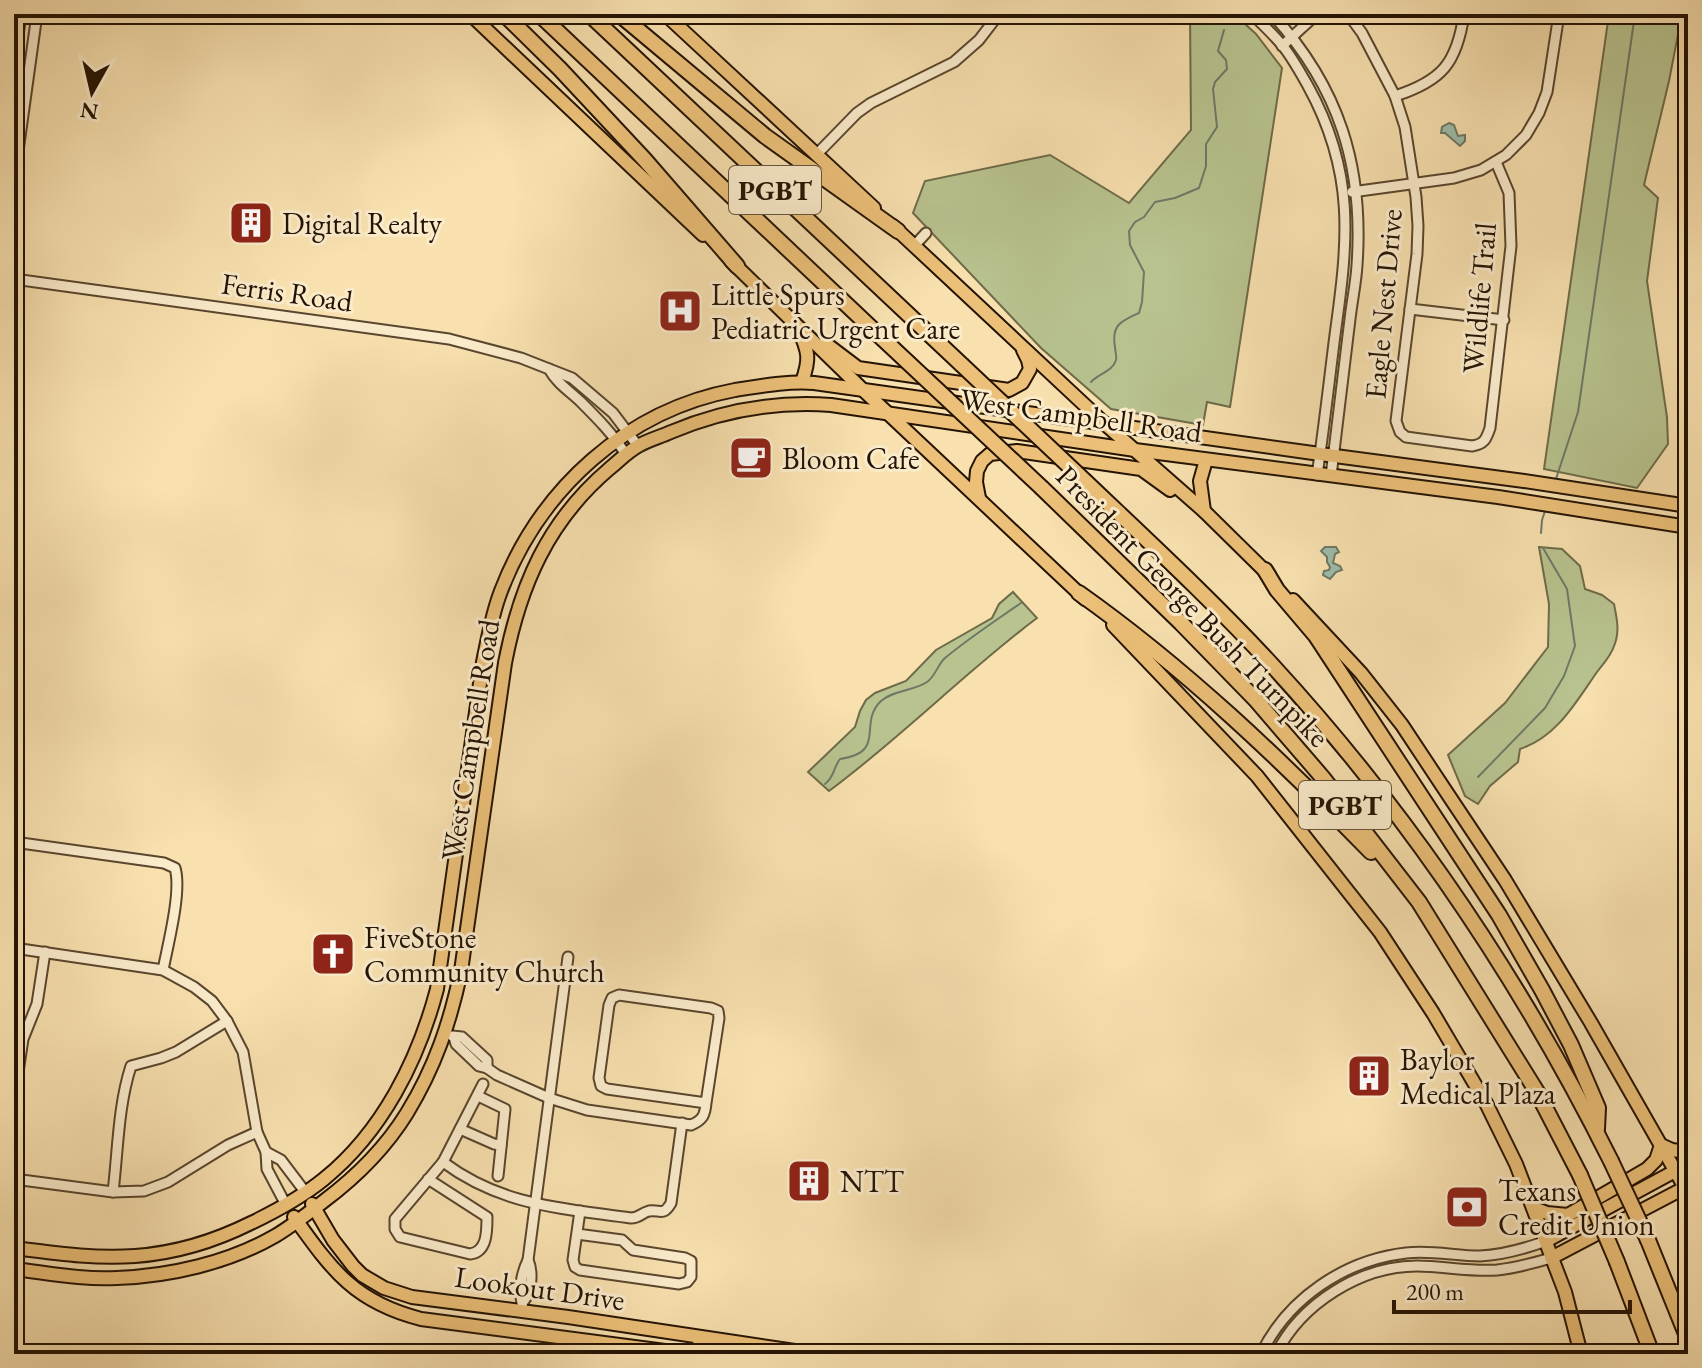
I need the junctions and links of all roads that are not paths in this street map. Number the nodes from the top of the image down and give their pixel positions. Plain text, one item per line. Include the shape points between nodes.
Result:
1 (21, 14) edge
2 (37, 14) edge
3 (470, 14) edge
4 (504, 14) edge
5 (539, 14) edge
6 (589, 14) edge
7 (619, 14) edge
8 (665, 14) edge
9 (999, 14) edge
10 (1252, 14) edge
11 (1272, 14) edge
12 (1317, 14) edge
13 (1348, 14) edge
14 (1464, 14) edge
15 (1559, 14) edge
16 (1293, 37) junction
17 (1282, 46) junction
18 (14, 65) edge
19 (1395, 96) junction
20 (817, 154) junction
21 (1496, 162) junction
22 (14, 180) edge
23 (1415, 183) junction
24 (1357, 191) junction
25 (1344, 192) junction
26 (898, 231) junction
27 (926, 233) dead end
28 (914, 246) junction
29 (737, 266) junction
30 (14, 279) edge
31 (1342, 288) junction
32 (1410, 309) junction
33 (1350, 320) junction
34 (1504, 320) junction
35 (796, 324) junction
36 (1019, 342) junction
37 (549, 369) junction
38 (802, 382) junction
39 (862, 389) junction
40 (888, 413) junction
41 (1105, 424) junction
42 (628, 431) junction
43 (1487, 439) joint
44 (617, 440) junction
45 (638, 446) junction
46 (1135, 450) junction
47 (626, 455) junction
48 (1326, 455) junction
49 (1206, 460) junction
50 (1317, 475) junction
51 (1331, 476) junction
52 (979, 498) junction
53 (1688, 506) edge
54 (1204, 511) junction
55 (1688, 527) edge
56 (1265, 570) junction
57 (1079, 593) junction
58 (14, 842) edge
59 (1419, 902) junction
60 (14, 948) edge
61 (45, 952) junction
62 (568, 957) dead end
63 (163, 970) junction
64 (227, 1021) junction
65 (426, 1026) junction
66 (450, 1035) junction
67 (483, 1084) dead end
68 (478, 1096) junction
69 (549, 1098) junction
70 (14, 1099) edge
71 (706, 1103) junction
72 (682, 1123) junction
73 (460, 1129) junction
74 (257, 1132) junction
75 (1597, 1133) junction
76 (501, 1145) junction
77 (1661, 1145) junction
78 (266, 1152) junction
79 (1688, 1152) edge
80 (443, 1162) junction
81 (1688, 1164) edge
82 (1676, 1171) junction
83 (498, 1176) dead end
84 (14, 1179) edge
85 (428, 1179) junction
86 (1687, 1189) edge
87 (113, 1192) junction
88 (306, 1193) junction
89 (286, 1205) junction
90 (535, 1205) junction
91 (314, 1208) junction
92 (1534, 1208) junction
93 (580, 1211) junction
94 (297, 1221) junction
95 (577, 1234) junction
96 (276, 1236) junction
97 (311, 1240) junction
98 (1546, 1241) junction
99 (14, 1248) edge
100 (1551, 1258) junction
101 (1362, 1263) junction
102 (14, 1269) edge
103 (1367, 1275) junction
104 (523, 1307) junction
105 (520, 1331) junction
106 (700, 1337) junction
107 (1688, 1339) edge
108 (688, 1354) edge
109 (698, 1354) edge
110 (815, 1354) edge
111 (1261, 1354) edge
112 (1276, 1354) edge
113 (1581, 1354) edge
114 (1652, 1354) edge

1 - 18 street
2 - 22 street
3 - 29 main road
4 - 29 highway via 645,160
5 - 59 highway, President George Bush Turnpike / PGBT, bridge via 1181,623 1323,778
6 - 75 highway, President George Bush Turnpike / PGBT, bridge via 1182,574 1292,688 1436,867 1551,1048
7 - 26 highway via 765,136
8 - 20 main road
9 - 20 street via 954,62 871,103
10 - 17 street
11 - 16 street
12 - 16 street
13 - 19 street, Eagle Nest Drive
14 - 19 street via 1455,53 1444,70 1427,84
15 - 21 street via 1539,113 1526,135
16 - 17 street
16 - 24 street via 1343,129
17 - 25 street via 1331,136
19 - 23 street, Eagle Nest Drive
20 - 26 main road
21 - 23 street via 1454,178
21 - 34 street, Wildlife Trail via 1511,210
23 - 24 street
23 - 32 street, Eagle Nest Drive via 1418,226
24 - 25 street
24 - 33 street via 1357,266
25 - 31 street
26 - 28 main road
27 - 28 street
28 - 36 main road
29 - 35 main road
30 - 37 street, Ferris Road via 449,339
31 - 33 street
31 - 48 street
32 - 34 street
32 - 43 street, Eagle Nest Drive via 1396,421 1400,432 1472,446
33 - 48 street
34 - 43 street, Wildlife Trail
35 - 36 main road via 858,368 1009,390 1022,383 1030,369
35 - 38 main road via 809,355
35 - 39 main road
36 - 41 main road
37 - 42 street, Ferris Road via 572,378
37 - 44 street, Ferris Road
38 - 39 main road, West Campbell Road
38 - 42 main road, West Campbell Road via 704,397
39 - 40 main road
39 - 41 main road, West Campbell Road
40 - 45 main road, West Campbell Road via 782,404 702,419
40 - 46 main road, West Campbell Road
40 - 52 main road
41 - 46 main road
41 - 48 main road, West Campbell Road
42 - 44 main road, West Campbell Road
42 - 45 street, Ferris Road
44 - 47 street, Ferris Road
44 - 65 main road, West Campbell Road via 548,505 501,590 483,662 444,945
45 - 47 main road, West Campbell Road
46 - 49 main road, West Campbell Road
46 - 54 main road
47 - 66 main road, West Campbell Road via 561,518 529,576 512,624
48 - 50 street
48 - 51 street
48 - 53 main road, West Campbell Road
49 - 50 main road, West Campbell Road
49 - 54 main road via 1200,481
50 - 51 main road, West Campbell Road
51 - 55 main road, West Campbell Road
52 - 54 main road via 976,482 982,461 990,454 1017,451 1141,469
52 - 57 main road
54 - 56 main road
56 - 75 highway via 1316,636 1499,915 1571,1045 1598,1108
56 - 77 main road via 1336,644 1402,725 1505,880
57 - 59 highway via 1249,731
57 - 92 main road via 1257,776 1380,932 1486,1103
58 - 63 street via 175,868
59 - 114 highway, President George Bush Turnpike / PGBT, bridge via 1537,1092 1580,1175
60 - 61 street
61 - 63 street
61 - 70 street
62 - 69 street
63 - 64 street via 212,1001
64 - 74 street via 243,1052
64 - 87 street via 176,1052 131,1066
65 - 66 main road
65 - 88 main road, West Campbell Road via 400,1084 368,1134
66 - 69 street via 479,1066
66 - 91 main road, West Campbell Road via 395,1130 362,1168
67 - 68 street
68 - 73 street
68 - 76 street via 505,1109
69 - 72 street via 587,1110
69 - 90 street
71 - 71 street via 718,1011 612,998 601,1086
71 - 72 street via 700,1121
72 - 93 street via 668,1209 639,1218
73 - 76 street
73 - 80 street
74 - 78 street
74 - 87 street via 168,1182 144,1191
75 - 107 highway, President George Bush Turnpike / PGBT, bridge
76 - 83 street
77 - 79 main road
77 - 82 main road
77 - 92 main road via 1647,1169 1568,1215
78 - 88 street via 281,1160
78 - 89 street via 267,1169
80 - 85 street
80 - 90 street via 487,1189
81 - 82 main road
82 - 86 main road
82 - 98 main road
84 - 87 street
85 - 85 street via 487,1217 478,1253 400,1237 395,1219
86 - 100 main road
88 - 89 main road, West Campbell Road
88 - 91 main road, Lookout Drive
89 - 94 main road, Lookout Drive
89 - 99 main road, West Campbell Road via 208,1241 149,1255 96,1257
90 - 93 street
90 - 104 street via 520,1295
91 - 94 main road, West Campbell Road
91 - 104 main road, Lookout Drive via 353,1266 384,1288 424,1299
92 - 98 main road
93 - 95 street
94 - 96 main road, West Campbell Road
94 - 97 main road, Lookout Drive
95 - 95 street via 573,1260 580,1270 679,1284 691,1277 691,1261 685,1258
96 - 97 main road
96 - 102 main road, West Campbell Road via 233,1255 150,1276 89,1278
97 - 105 main road, Lookout Drive via 352,1288 393,1310 421,1319
98 - 100 main road
98 - 101 street via 1504,1254 1408,1253
100 - 103 street via 1495,1270 1412,1266
100 - 113 main road
101 - 103 street
101 - 111 street via 1310,1292 1284,1318
103 - 112 street via 1306,1313
104 - 105 main road
104 - 106 main road, Lookout Drive
105 - 108 main road, Lookout Drive
106 - 109 main road
106 - 110 main road, Lookout Drive

